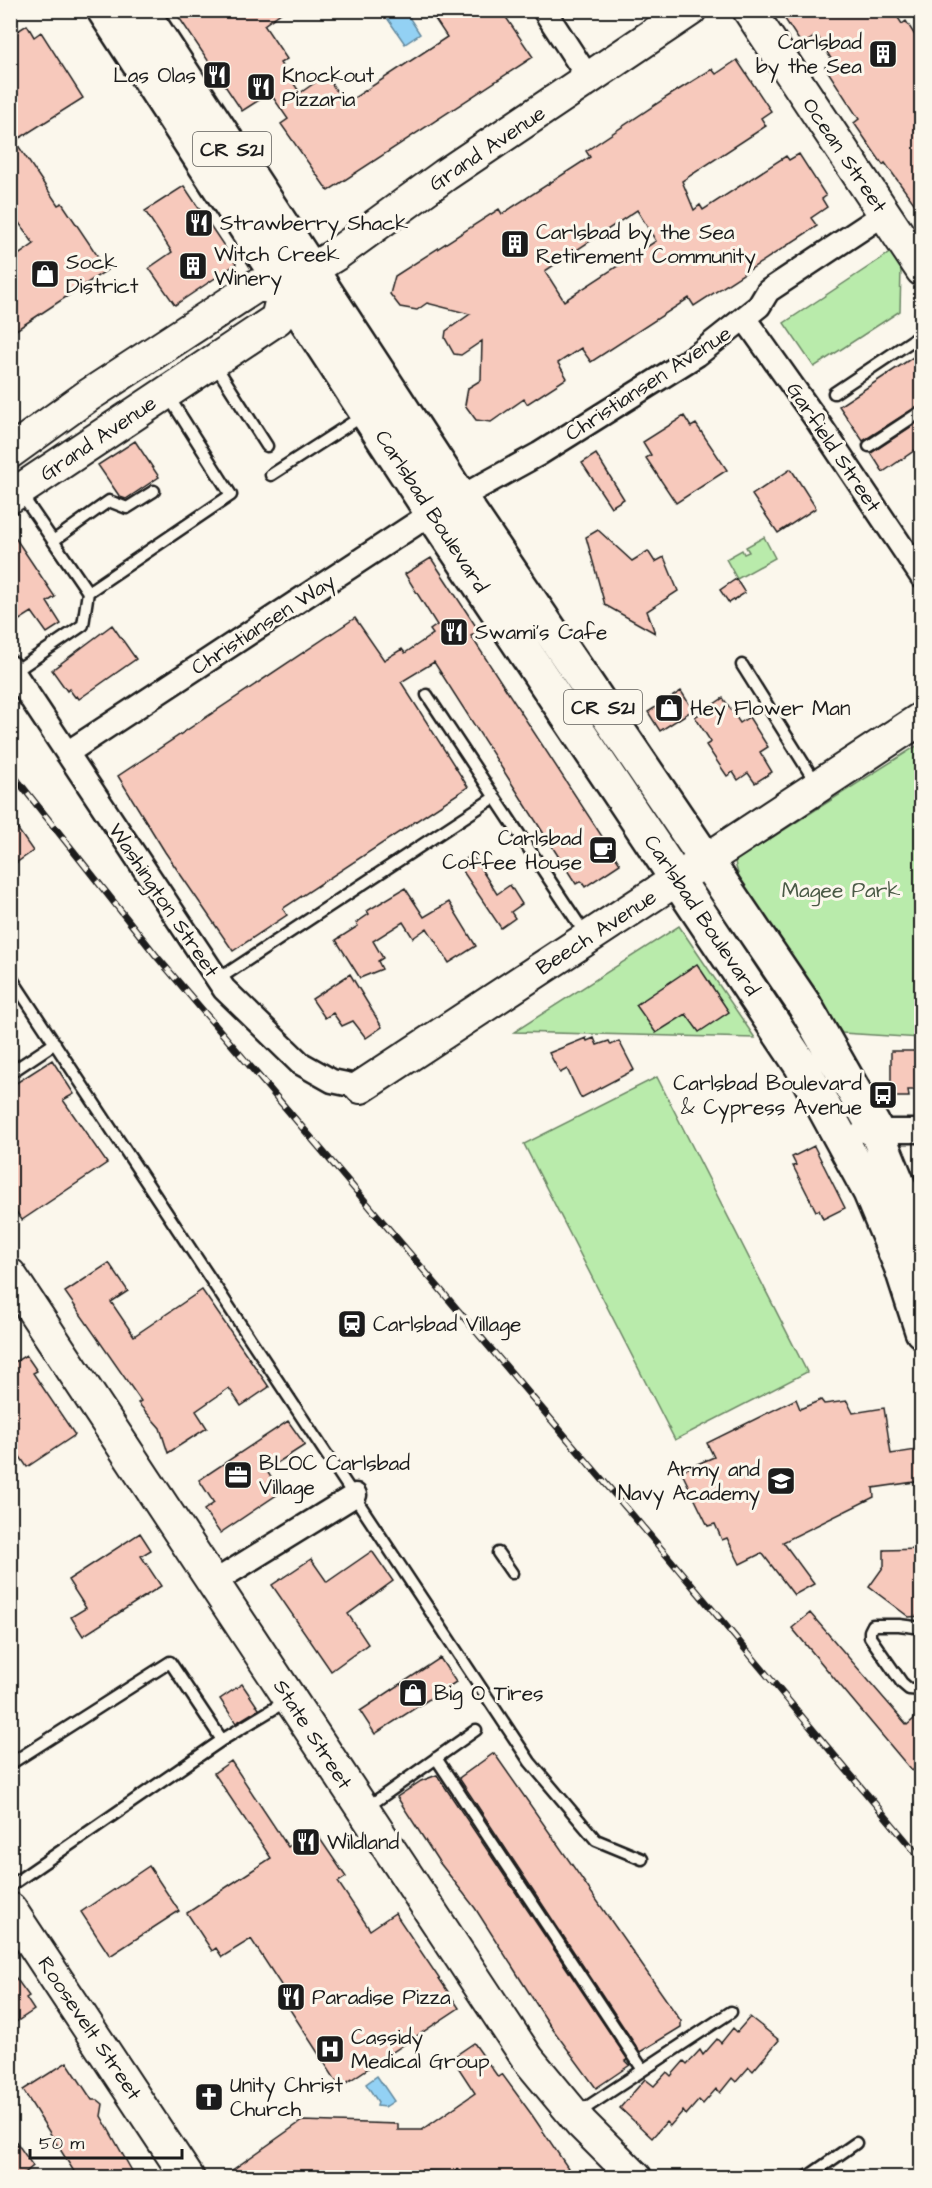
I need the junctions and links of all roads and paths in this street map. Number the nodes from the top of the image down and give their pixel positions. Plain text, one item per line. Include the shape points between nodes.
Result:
1 (104, 10) edge
2 (141, 10) edge
3 (544, 10) edge
4 (690, 10) edge
5 (749, 10) edge
6 (589, 79) junction
7 (885, 214) junction
8 (921, 270) edge
9 (298, 277) junction
10 (745, 319) junction
11 (921, 334) edge
12 (214, 362) junction
13 (165, 392) junction
14 (834, 393) dead end
15 (921, 411) edge
16 (367, 413) junction
17 (267, 446) dead end
18 (869, 446) dead end
19 (10, 452) edge
20 (271, 475) dead end
21 (154, 491) dead end
22 (15, 494) edge
23 (461, 498) junction
24 (432, 513) junction
25 (53, 541) junction
26 (921, 577) edge
27 (88, 592) junction
28 (742, 665) dead end
29 (12, 670) edge
30 (427, 695) dead end
31 (921, 718) edge
32 (67, 753) junction
33 (818, 786) junction
34 (495, 797) junction
35 (706, 860) junction
36 (678, 878) junction
37 (588, 938) junction
38 (10, 976) edge
39 (217, 980) junction
40 (55, 1043) junction
41 (10, 1073) edge
42 (361, 1087) joint
43 (876, 1130) junction
44 (921, 1131) edge
45 (839, 1132) junction
46 (921, 1243) edge
47 (10, 1275) edge
48 (19, 1305) edge
49 (921, 1331) edge
50 (355, 1495) junction
51 (498, 1553) dead end
52 (512, 1573) dead end
53 (214, 1582) junction
54 (921, 1628) edge
55 (921, 1690) edge
56 (291, 1699) junction
57 (476, 1730) dead end
58 (222, 1740) junction
59 (436, 1758) junction
60 (10, 1764) edge
61 (363, 1810) junction
62 (642, 1859) dead end
63 (10, 1886) edge
64 (10, 1909) edge
65 (731, 2012) dead end
66 (643, 2070) junction
67 (575, 2115) junction
68 (856, 2143) dead end
69 (188, 2178) edge
70 (636, 2178) edge
71 (806, 2178) edge

1 - 9 main road, Carlsbad Boulevard / CR S21
2 - 9 main road, Carlsbad Boulevard / CR S21
3 - 6 street
4 - 6 main road, Grand Avenue
5 - 7 main road, Ocean Street
6 - 9 main road, Grand Avenue
7 - 8 main road, Ocean Street
7 - 10 street, Christiansen Avenue via 768,291
9 - 12 main road, Grand Avenue via 278,319
9 - 16 main road, Carlsbad Boulevard / CR S21
9 - 19 main road, Grand Avenue via 256,286 89,395
9 - 23 main road, Carlsbad Boulevard / CR S21
10 - 23 street, Christiansen Avenue via 697,355
10 - 26 street, Garfield Street
11 - 14 lane
12 - 13 main road, Grand Avenue
12 - 17 lane
13 - 22 main road, Grand Avenue
13 - 27 lane via 231,495
15 - 18 lane
16 - 20 lane
16 - 24 main road, Carlsbad Boulevard / CR S21
21 - 25 lane via 127,508 109,501
22 - 25 lane
23 - 24 street, Christiansen Way
23 - 35 main road, Carlsbad Boulevard / CR S21
24 - 32 street, Christiansen Way
24 - 36 main road, Carlsbad Boulevard / CR S21
25 - 27 lane
27 - 29 lane via 83,625
28 - 33 lane
29 - 32 street, Washington Street
30 - 34 lane
31 - 33 main road, Beech Avenue
32 - 39 street, Washington Street
33 - 35 main road, Beech Avenue
34 - 37 lane
34 - 39 lane
35 - 36 main road, Beech Avenue
35 - 43 main road, Carlsbad Boulevard / CR S21 via 805,1006
36 - 37 main road, Beech Avenue
36 - 45 main road, Carlsbad Boulevard / CR S21 via 801,1065
37 - 42 main road, Beech Avenue
38 - 40 lane
39 - 42 street, Washington Street via 300,1063 332,1081
40 - 41 lane
40 - 50 lane
43 - 44 street
43 - 45 street
43 - 46 main road, Carlsbad Boulevard / CR S21
45 - 49 main road, Carlsbad Boulevard / CR S21 via 892,1245
47 - 48 main road, State Street
48 - 53 main road, State Street
50 - 53 street
50 - 62 lane via 530,1762 596,1840
51 - 52 lane
53 - 56 main road, State Street
54 - 55 lane via 873,1625 870,1637 902,1683 909,1689
56 - 58 lane
56 - 61 main road, State Street
57 - 59 lane
58 - 60 lane via 170,1662
58 - 63 lane
59 - 61 lane
59 - 66 lane
61 - 67 main road, State Street via 528,2059
64 - 69 main road, Roosevelt Street
65 - 66 lane
66 - 67 lane
67 - 70 main road, State Street
68 - 71 lane

